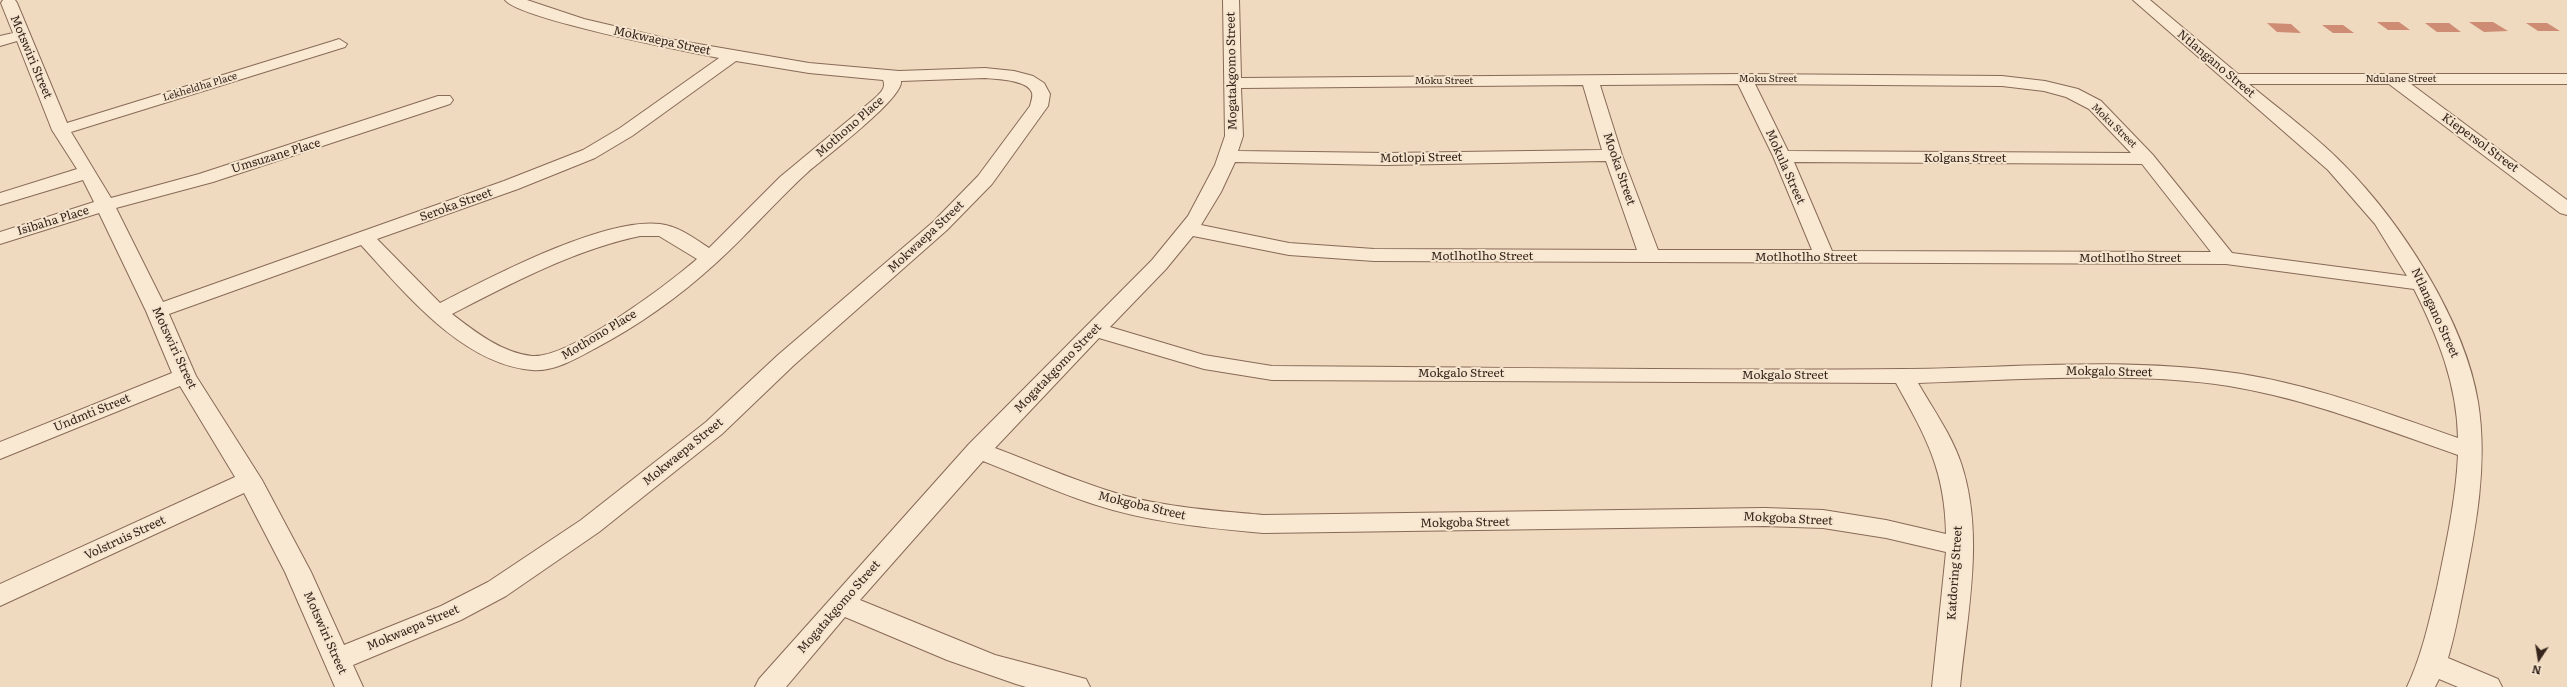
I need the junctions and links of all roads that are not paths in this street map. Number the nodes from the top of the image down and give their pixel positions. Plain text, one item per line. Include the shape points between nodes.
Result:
1 (513, 0) edge
2 (1231, 0) edge
3 (2141, 0) edge
4 (10, 3) edge
5 (23, 35) junction
6 (0, 42) edge
7 (339, 44) dead end
8 (733, 56) junction
9 (889, 76) junction
10 (1744, 79) junction
11 (2235, 79) junction
12 (2393, 79) junction
13 (2567, 79) edge
14 (1590, 80) junction
15 (1234, 83) junction
16 (444, 100) dead end
17 (61, 130) junction
18 (1613, 154) junction
19 (1229, 156) junction
20 (1782, 156) junction
21 (2148, 159) junction
22 (88, 172) junction
23 (0, 199) edge
24 (105, 205) junction
25 (2567, 209) edge
26 (1189, 229) junction
27 (0, 238) edge
28 (365, 238) junction
29 (1824, 256) junction
30 (1650, 257) junction
31 (710, 258) junction
32 (2226, 258) junction
33 (2424, 284) junction
34 (157, 311) junction
35 (437, 313) junction
36 (1095, 329) junction
37 (185, 376) junction
38 (1903, 376) junction
39 (0, 450) edge
40 (978, 450) junction
41 (2470, 451) junction
42 (250, 480) junction
43 (1959, 546) junction
44 (0, 596) edge
45 (841, 604) junction
46 (337, 660) junction
47 (2427, 675) edge
48 (349, 687) edge
49 (768, 687) edge
50 (1076, 687) edge
51 (1946, 687) edge
52 (2488, 687) edge

1 - 8 street, Mokwaepa Street via 608,29
2 - 15 street, Mogatakgomo Street
3 - 11 street, Ntlangano Street
4 - 5 street, Motswiri Street
5 - 6 street
5 - 17 street, Motswiri Street
7 - 17 street, Lekheldha Place
8 - 9 street, Mokwaepa Street via 811,69
8 - 28 street, Seroka Street via 626,132 589,154
9 - 31 street, Mothono Place via 893,83 892,89 880,103 774,194
9 - 46 street, Mokwaepa Street via 1018,76 1031,81 1041,94 1039,106 1015,142 985,180 940,226 786,360 708,433 590,526 497,589 451,613
10 - 14 street, Moku Street
10 - 20 street, Mokula Street
10 - 21 street, Moku Street via 2002,81 2045,86 2072,93 2095,105
11 - 12 street, Ndulane Street
11 - 33 street, Ntlangano Street via 2335,166 2363,194 2392,230
12 - 13 street, Ndulane Street
12 - 25 street, Kiepersol Street
14 - 15 street, Moku Street
14 - 18 street, Mooka Street
15 - 19 street, Mogatakgomo Street via 1234,136
16 - 24 street, Umsuzane Place via 206,178
17 - 22 street, Motswiri Street
18 - 19 street, Motlopi Street via 1386,159
18 - 30 street, Mooka Street
19 - 26 street, Mogatakgomo Street via 1212,192
20 - 21 street, Kolgans Street
20 - 29 street, Mokula Street
21 - 32 street, Moku Street
22 - 23 street
22 - 24 street, Motswiri Street
24 - 27 street, Isibaha Place
24 - 34 street, Motswiri Street
26 - 30 street, Motlhotlho Street via 1289,249 1367,255
26 - 36 street, Mogatakgomo Street via 1144,283
28 - 34 street, Seroka Street
28 - 35 street, Mothono Place
29 - 30 street, Motlhotlho Street
29 - 32 street, Motlhotlho Street
31 - 35 street via 661,230 636,230 533,266
31 - 35 street, Mothono Place via 644,308 566,356 546,363 523,361 485,346 457,330
32 - 33 street, Motlhotlho Street
33 - 41 street, Ntlangano Street via 2459,365 2467,404
34 - 37 street, Motswiri Street
36 - 38 street, Mokgalo Street via 1196,362 1236,370 1272,373
36 - 40 street, Mogatakgomo Street
37 - 39 street, Undmti Street
37 - 42 street, Motswiri Street
38 - 41 street, Mokgalo Street via 2087,371 2176,374 2229,379 2286,391 2349,409
38 - 43 street, Katdoring Street via 1940,441 1949,464 1959,510
40 - 43 street, Mokgoba Street via 1101,498 1207,520 1263,524 1765,517 1831,521 1886,529
40 - 45 street, Mogatakgomo Street
41 - 47 street, Ntlangano Street via 2464,524
42 - 44 street, Volstruis Street
42 - 46 street, Motswiri Street via 298,572
43 - 51 street, Katdoring Street
45 - 49 street, Mogatakgomo Street
45 - 50 street via 969,656 1045,682
46 - 48 street, Motswiri Street
47 - 52 street

